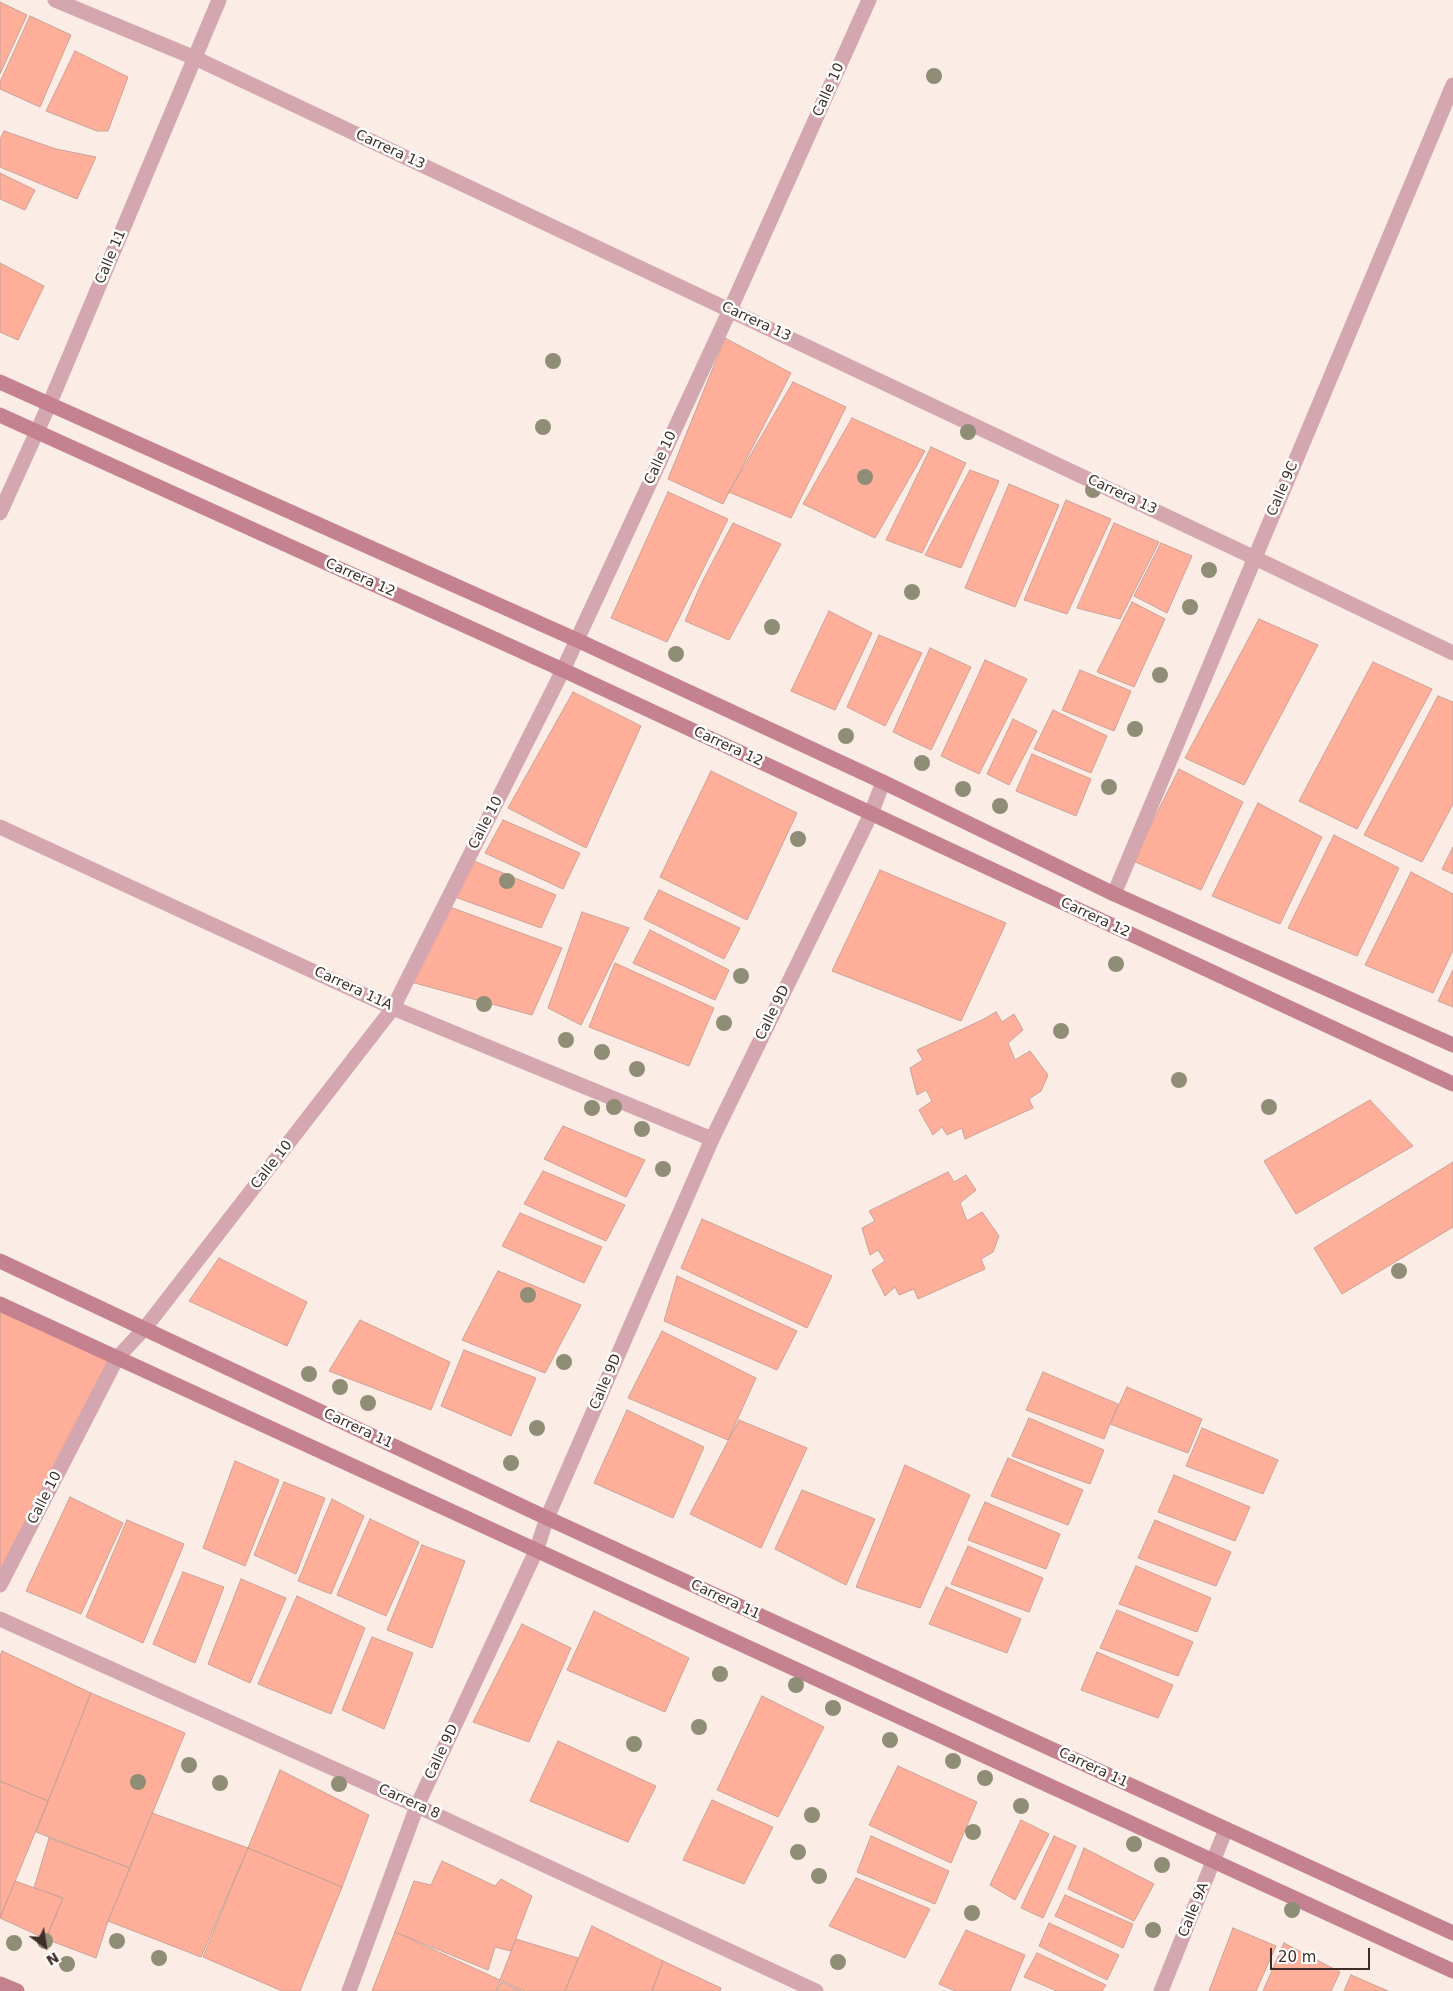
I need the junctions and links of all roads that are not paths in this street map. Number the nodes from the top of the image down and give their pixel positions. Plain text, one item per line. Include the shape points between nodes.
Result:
1 (55, 0) edge
2 (220, 0) edge
3 (869, 0) edge
4 (195, 58) junction
5 (1453, 85) edge
6 (730, 310) junction
7 (0, 382) edge
8 (49, 405) junction
9 (0, 415) edge
10 (36, 431) junction
11 (0, 513) edge
12 (1255, 558) junction
13 (577, 640) junction
14 (1453, 653) edge
15 (564, 670) junction
16 (883, 782) junction
17 (871, 814) junction
18 (0, 827) edge
19 (1114, 894) junction
20 (393, 1008) junction
21 (1453, 1046) edge
22 (1453, 1084) edge
23 (712, 1139) junction
24 (0, 1261) edge
25 (0, 1304) edge
26 (145, 1328) junction
27 (117, 1358) junction
28 (547, 1518) junction
29 (536, 1550) junction
30 (0, 1585) edge
31 (0, 1619) edge
32 (417, 1806) junction
33 (1226, 1829) junction
34 (1214, 1860) junction
35 (1453, 1933) edge
36 (1453, 1971) edge
37 (0, 1984) edge
38 (17, 1991) edge
39 (349, 1991) edge
40 (816, 1991) edge
41 (1161, 1991) edge

1 - 4 street, Carrera 13
2 - 4 street, Calle 11
3 - 6 street, Calle 10
4 - 6 street, Carrera 13
4 - 8 street, Calle 11
5 - 12 street, Calle 9C
6 - 12 street, Carrera 13
6 - 13 street, Calle 10
7 - 8 street
8 - 10 street, Calle 11
8 - 13 street
9 - 10 street, Carrera 12
10 - 11 street, Calle 11
10 - 15 street, Carrera 12
12 - 14 street, Carrera 13
12 - 19 street, Calle 9C
13 - 15 street, Calle 10
13 - 16 street
15 - 17 street, Carrera 12
15 - 20 street, Calle 10
16 - 17 street, Calle 9D
16 - 19 street
17 - 22 street, Carrera 12
17 - 23 street, Calle 9D
18 - 20 street, Carrera 11A
19 - 21 street
20 - 23 street, Carrera 11A
20 - 26 street, Calle 10
23 - 28 street, Calle 9D
24 - 26 street, Carrera 11
25 - 27 street
26 - 27 street, Calle 10
26 - 28 street, Carrera 11
27 - 29 street
27 - 30 street, Calle 10
28 - 29 street, Calle 9D
28 - 33 street, Carrera 11
29 - 32 street, Calle 9D
29 - 34 street
31 - 32 street, Carrera 8
32 - 39 street, Calle 9D
32 - 40 street, Carrera 8
33 - 34 street, Calle 9A
33 - 35 street, Carrera 11
34 - 36 street
34 - 41 street, Calle 9A
37 - 38 street

